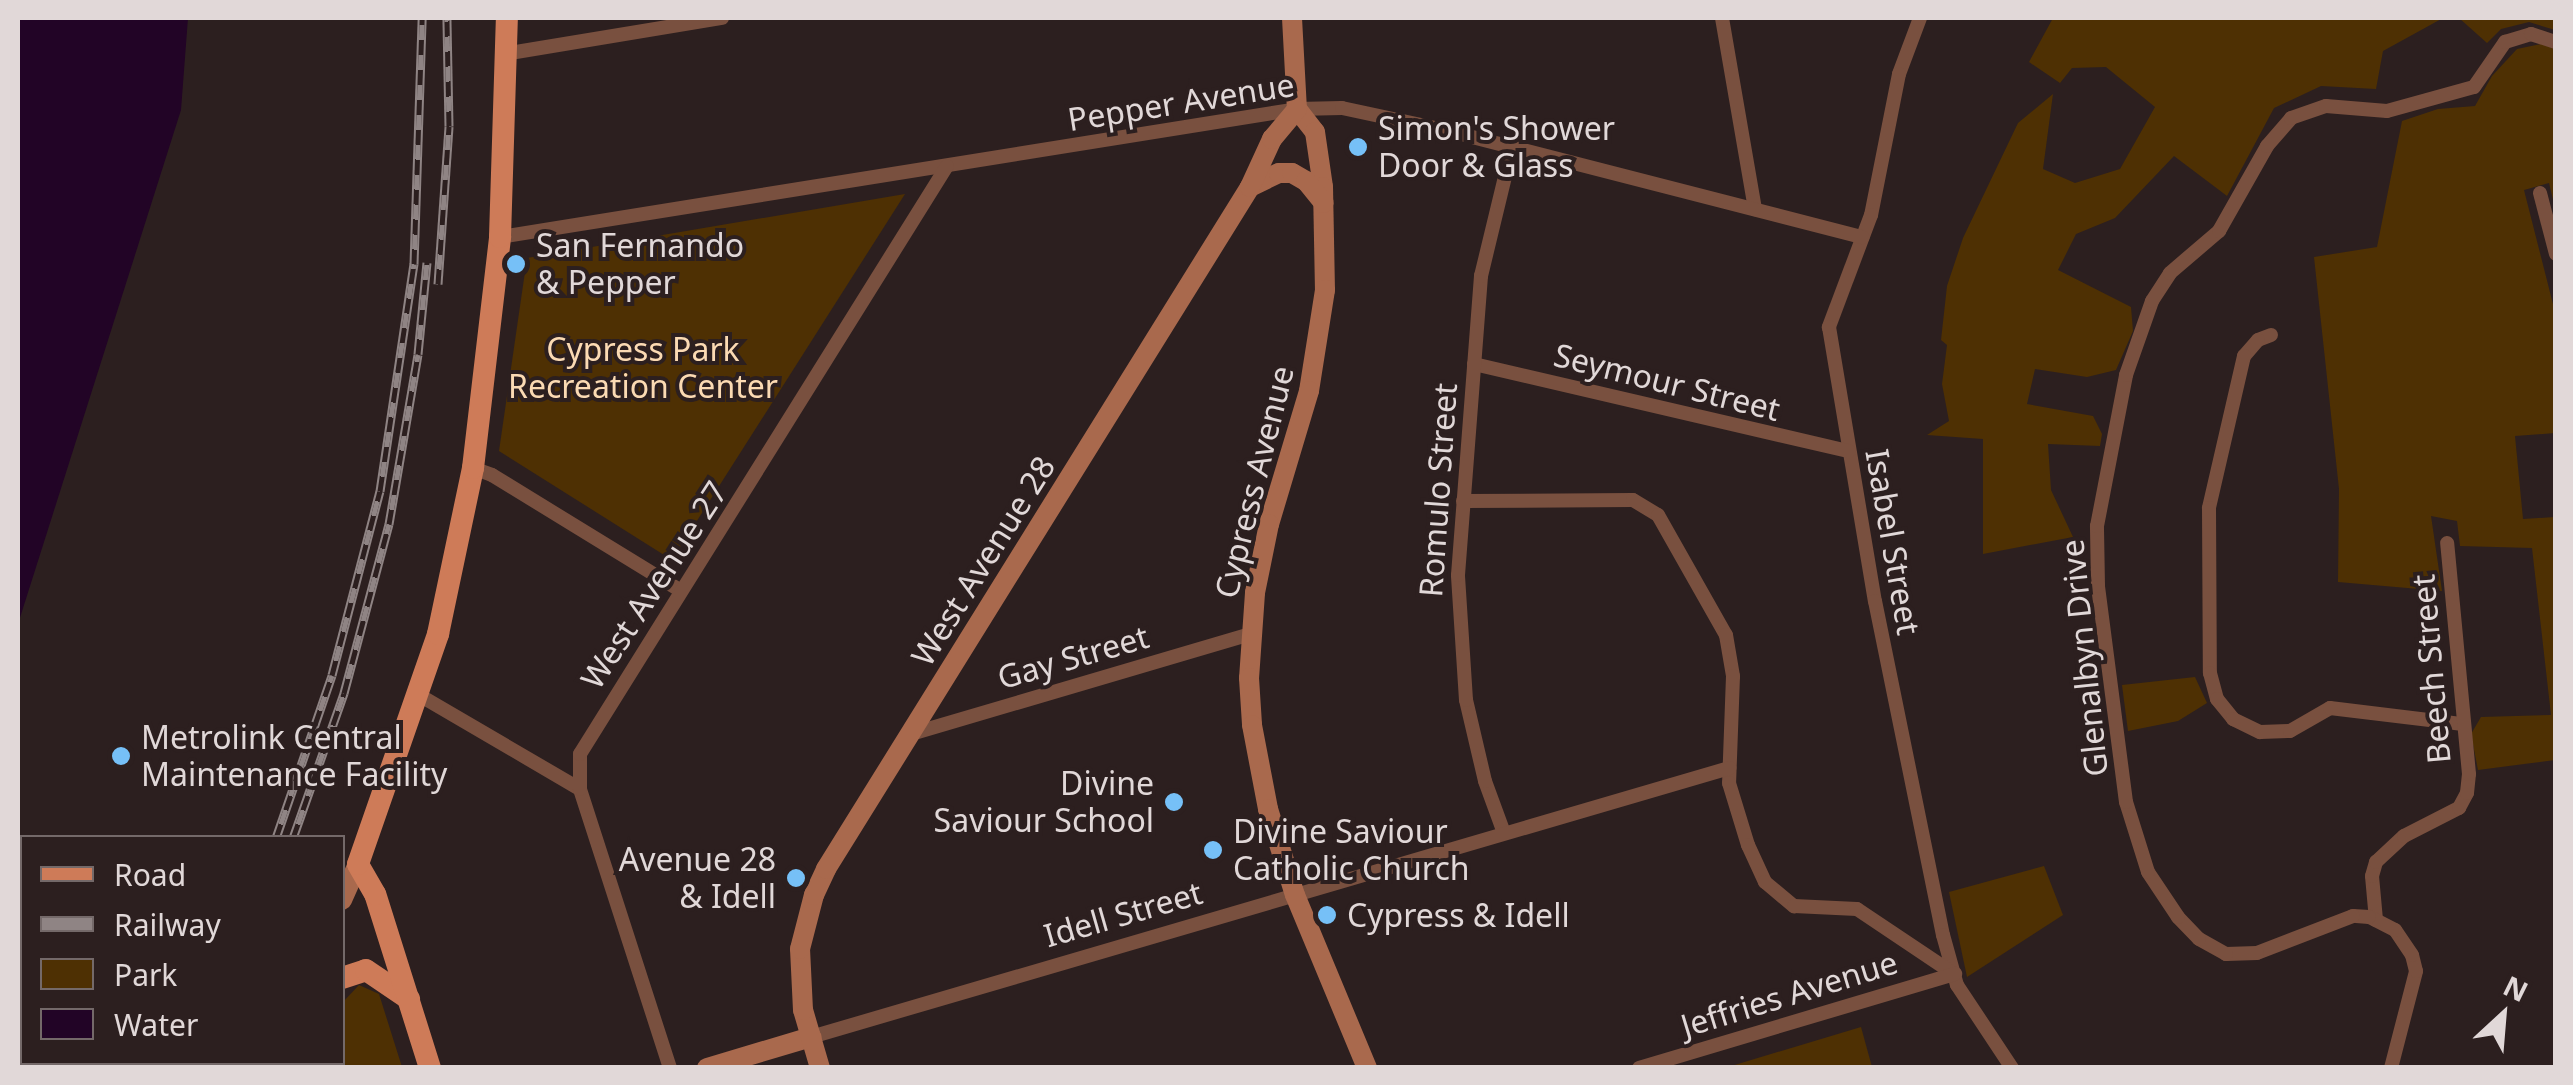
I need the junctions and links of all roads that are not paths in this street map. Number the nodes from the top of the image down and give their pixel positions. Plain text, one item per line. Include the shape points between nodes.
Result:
1 (508, 18) edge
2 (722, 18) edge
3 (1292, 18) edge
4 (1722, 18) edge
5 (1920, 18) edge
6 (2556, 42) edge
7 (510, 53) junction
8 (1297, 109) junction
9 (1512, 148) junction
10 (947, 166) junction
11 (1250, 187) junction
12 (2540, 193) dead end
13 (1324, 203) junction
14 (1754, 209) junction
15 (1862, 237) junction
16 (500, 238) junction
17 (2556, 254) edge
18 (2270, 335) dead end
19 (1474, 364) junction
20 (1849, 451) junction
21 (473, 468) junction
22 (1463, 501) junction
23 (2447, 543) dead end
24 (680, 590) junction
25 (1250, 634) junction
26 (419, 695) junction
27 (2463, 724) junction
28 (911, 734) junction
29 (1729, 768) junction
30 (580, 789) junction
31 (1504, 833) junction
32 (358, 864) junction
33 (345, 893) edge
34 (1295, 895) junction
35 (2376, 920) junction
36 (1955, 974) junction
37 (345, 977) edge
38 (409, 1000) junction
39 (811, 1037) junction
40 (430, 1068) edge
41 (670, 1068) edge
42 (707, 1068) edge
43 (820, 1068) edge
44 (1367, 1068) edge
45 (1639, 1068) edge
46 (2012, 1068) edge
47 (2392, 1068) edge

1 - 7 main road
2 - 7 street
3 - 8 street, Cypress Avenue
4 - 14 street
5 - 15 street, Isabel Street via 1905,48
6 - 35 street, Glenalbyn Drive via 2531,34 2506,42 2474,87 2387,110 2326,106 2291,118 2219,231 2170,273 2152,301 2126,375 2097,526 2098,586 2137,847 2161,895 2212,948 2257,954 2338,919
7 - 16 main road
8 - 9 street, Pepper Avenue via 1342,108
8 - 10 street, Pepper Avenue
8 - 11 street, West Avenue 28 via 1272,139
8 - 13 street, Cypress Avenue via 1314,132
9 - 14 street, Pepper Avenue
9 - 19 street, Romulo Street via 1488,232
10 - 16 street, Pepper Avenue
10 - 24 street, West Avenue 27
11 - 13 street via 1292,173
11 - 28 street, West Avenue 28
12 - 17 street
13 - 25 street, Cypress Avenue via 1318,341 1261,556
14 - 15 street, Pepper Avenue
15 - 20 street, Isabel Street via 1830,327
16 - 21 main road
18 - 27 street via 2244,356 2210,508 2210,673 2216,700 2233,719 2260,732 2290,731 2330,708
19 - 20 street, Seymour Street
19 - 22 street, Romulo Street
20 - 36 street, Isabel Street
21 - 24 street
21 - 26 main road
22 - 29 street via 1634,500 1658,515 1726,636 1734,687
22 - 31 street, Romulo Street via 1460,658 1474,741
23 - 27 street, Beech Street
24 - 30 street, West Avenue 27 via 580,754
25 - 28 street, Gay Street
25 - 34 street, Cypress Avenue via 1259,772
26 - 30 street
26 - 32 main road
27 - 35 street, Beech Street via 2467,793 2459,808 2404,836 2376,862
28 - 39 street, West Avenue 28 via 814,894 800,950
29 - 31 street, Idell Street
29 - 36 street via 1734,805 1772,892 1794,906 1857,909
30 - 41 street, West Avenue 27
31 - 34 street, Idell Street
32 - 33 street
32 - 38 main road via 375,894
34 - 39 street, Idell Street
34 - 44 street, Cypress Avenue
35 - 47 street via 2403,939 2416,971
36 - 45 street, Jeffries Avenue
36 - 46 street, Isabel Street
37 - 38 main road via 366,970
38 - 40 main road
39 - 42 street, Idell Street
39 - 43 street, West Avenue 28

